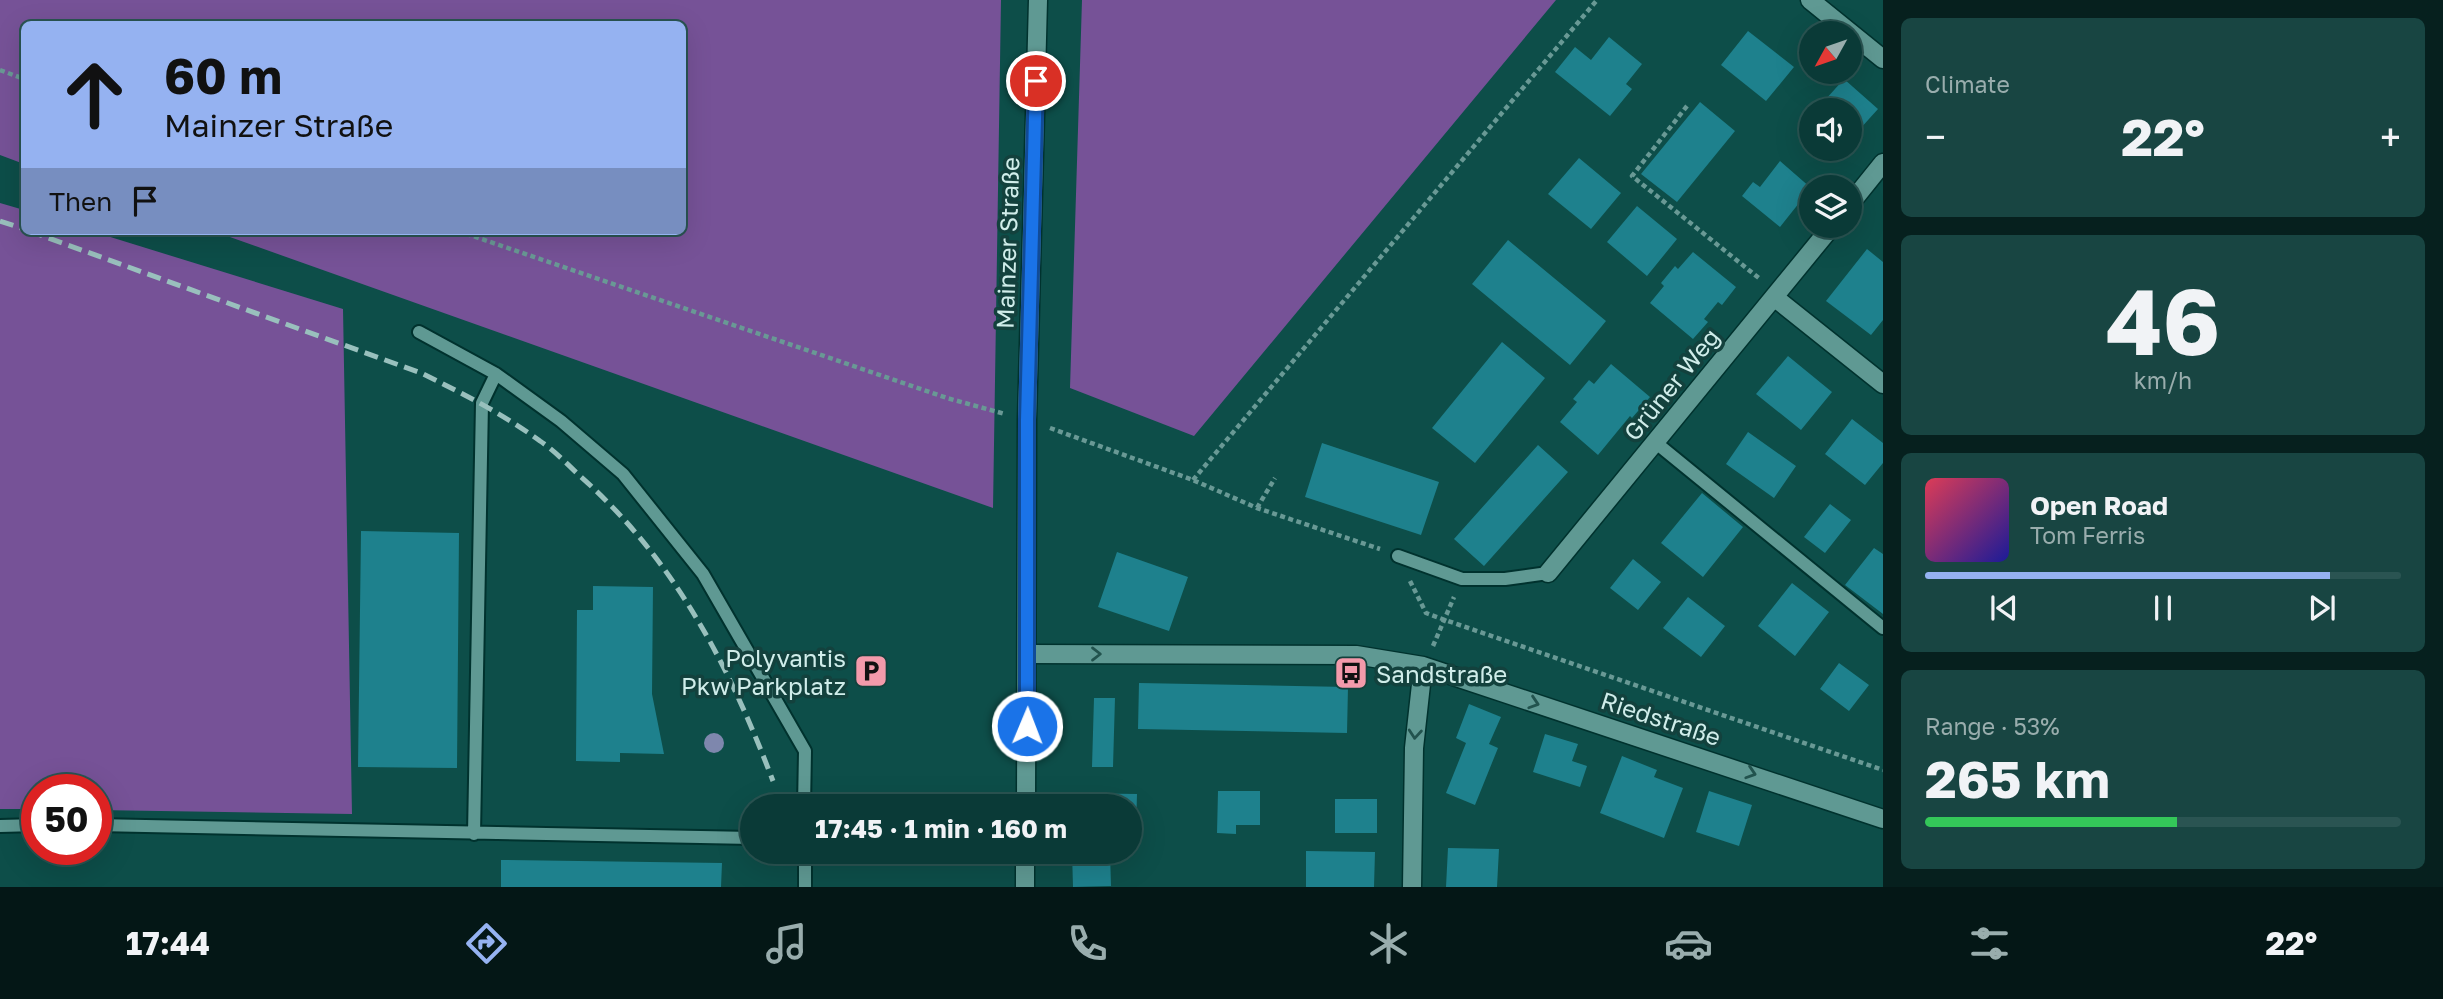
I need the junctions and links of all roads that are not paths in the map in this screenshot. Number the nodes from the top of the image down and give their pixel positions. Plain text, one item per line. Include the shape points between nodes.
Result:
1 (1038, 0) edge
2 (1810, 0) edge
3 (1883, 59) edge
4 (1883, 163) edge
5 (1862, 189) edge
6 (1822, 238) edge
7 (1775, 295) junction
8 (419, 332) dead end
9 (496, 374) junction
10 (1883, 384) edge
11 (1655, 442) junction
12 (1398, 556) road end
13 (1548, 573) joint
14 (1883, 628) edge
15 (1028, 653) junction
16 (1423, 666) junction
17 (804, 794) edge
18 (1026, 794) edge
19 (1883, 819) edge
20 (21, 825) edge
21 (112, 825) edge
22 (0, 826) edge
23 (474, 834) junction
24 (740, 838) edge
25 (805, 864) edge
26 (1025, 864) edge
27 (805, 887) edge
28 (1025, 887) edge
29 (1412, 887) edge

1 - 15 street, Mainzer Straße via 1027,420
2 - 3 street
4 - 5 street
6 - 7 street, Grüner Weg
7 - 10 street
7 - 11 street, Grüner Weg
8 - 9 lane
9 - 17 lane via 561,421 622,474 704,574 805,751
9 - 23 lane via 482,403
11 - 13 street, Grüner Weg
11 - 14 lane
12 - 13 lane via 1462,579
15 -> 16 street via 1356,655
15 - 18 street, Mainzer Straße
16 -> 19 street, Riedstraße
16 -> 29 street via 1414,748
20 - 22 lane
21 - 23 lane
23 - 24 lane
25 - 27 lane
26 - 28 street

